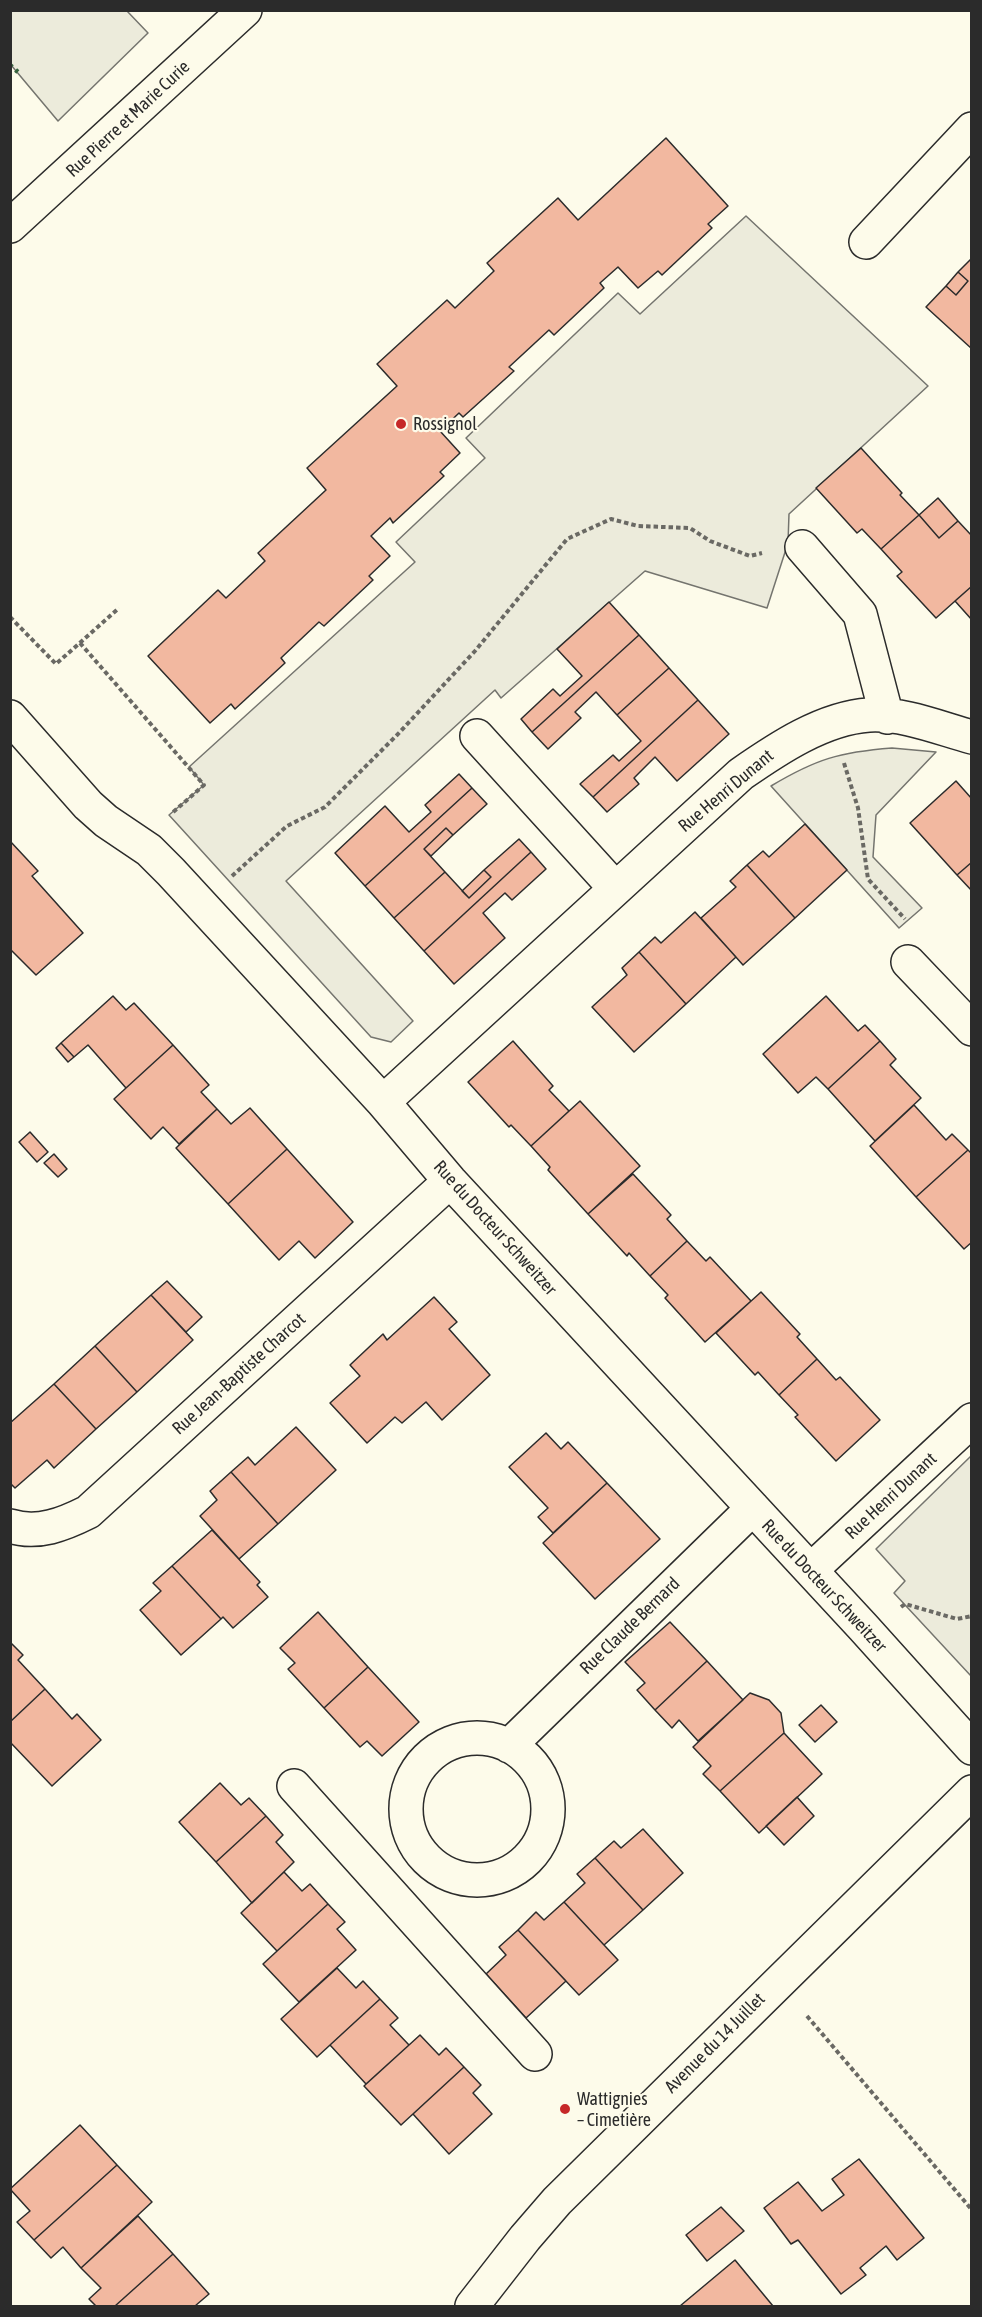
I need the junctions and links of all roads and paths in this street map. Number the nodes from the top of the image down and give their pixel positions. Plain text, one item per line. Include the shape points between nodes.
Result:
1 (245, 10) edge
2 (972, 129) edge
3 (10, 226) edge
4 (866, 242) dead end
5 (802, 547) joint
6 (119, 608) dead end
7 (10, 617) edge
8 (80, 643) junction
9 (10, 717) edge
10 (887, 717) junction
11 (839, 722) junction
12 (477, 736) dead end
13 (972, 737) edge
14 (177, 823) dead end
15 (228, 879) dead end
16 (615, 888) junction
17 (908, 962) joint
18 (972, 1029) edge
19 (383, 1102) junction
20 (450, 1181) junction
21 (972, 1420) edge
22 (753, 1508) junction
23 (10, 1526) edge
24 (811, 1570) junction
25 (972, 1616) edge
26 (863, 1627) junction
27 (509, 1746) junction
28 (972, 1748) edge
29 (294, 1786) dead end
30 (972, 1792) edge
31 (436, 1867) junction
32 (396, 1899) junction
33 (778, 1981) junction
34 (535, 2054) dead end
35 (972, 2210) edge
36 (472, 2307) edge

1 - 3 street, Rue Pierre et Marie Curie
2 - 4 street
5 - 10 street via 860,614
5 - 15 path via 788,543 774,551 750,556 710,541 690,528 639,526 611,519 567,539 475,651 398,734 325,807 287,826
6 - 8 path
7 - 8 path via 56,664
8 - 14 path via 204,785 169,815
9 - 19 street, Rue du Docteur Schweitzer via 88,805 149,850 171,872
10 - 11 street, Rue Henri Dunant via 868,715
10 - 13 street, Rue Henri Dunant
11 - 16 street, Rue Henri Dunant via 780,747 741,774
11 - 17 path via 845,769 858,808 868,879 912,926
12 - 16 street
16 - 19 street, Rue Henri Dunant
17 - 18 street
19 - 20 street, Rue du Docteur Schweitzer
20 - 22 street, Rue du Docteur Schweitzer
20 - 23 street, Rue Jean-Baptiste Charcot via 88,1512 64,1524 39,1529
21 - 24 street, Rue Henri Dunant
22 - 24 street, Rue du Docteur Schweitzer
22 - 27 street, Rue Claude Bernard
24 - 26 street, Rue du Docteur Schweitzer
25 - 26 path via 957,1619 905,1604
26 - 28 street, Rue du Docteur Schweitzer
27 - 31 street via 486,1738 463,1739 441,1748 423,1763 411,1783 406,1807 409,1830 419,1851
27 - 31 street via 528,1759 541,1779 548,1801 547,1824 538,1846 523,1863 503,1875 480,1880 457,1877
29 - 32 street
30 - 33 street, Avenue du 14 Juillet
31 - 32 street
32 - 34 street
33 - 35 path
33 - 36 street, Avenue du 14 Juillet via 557,2201

